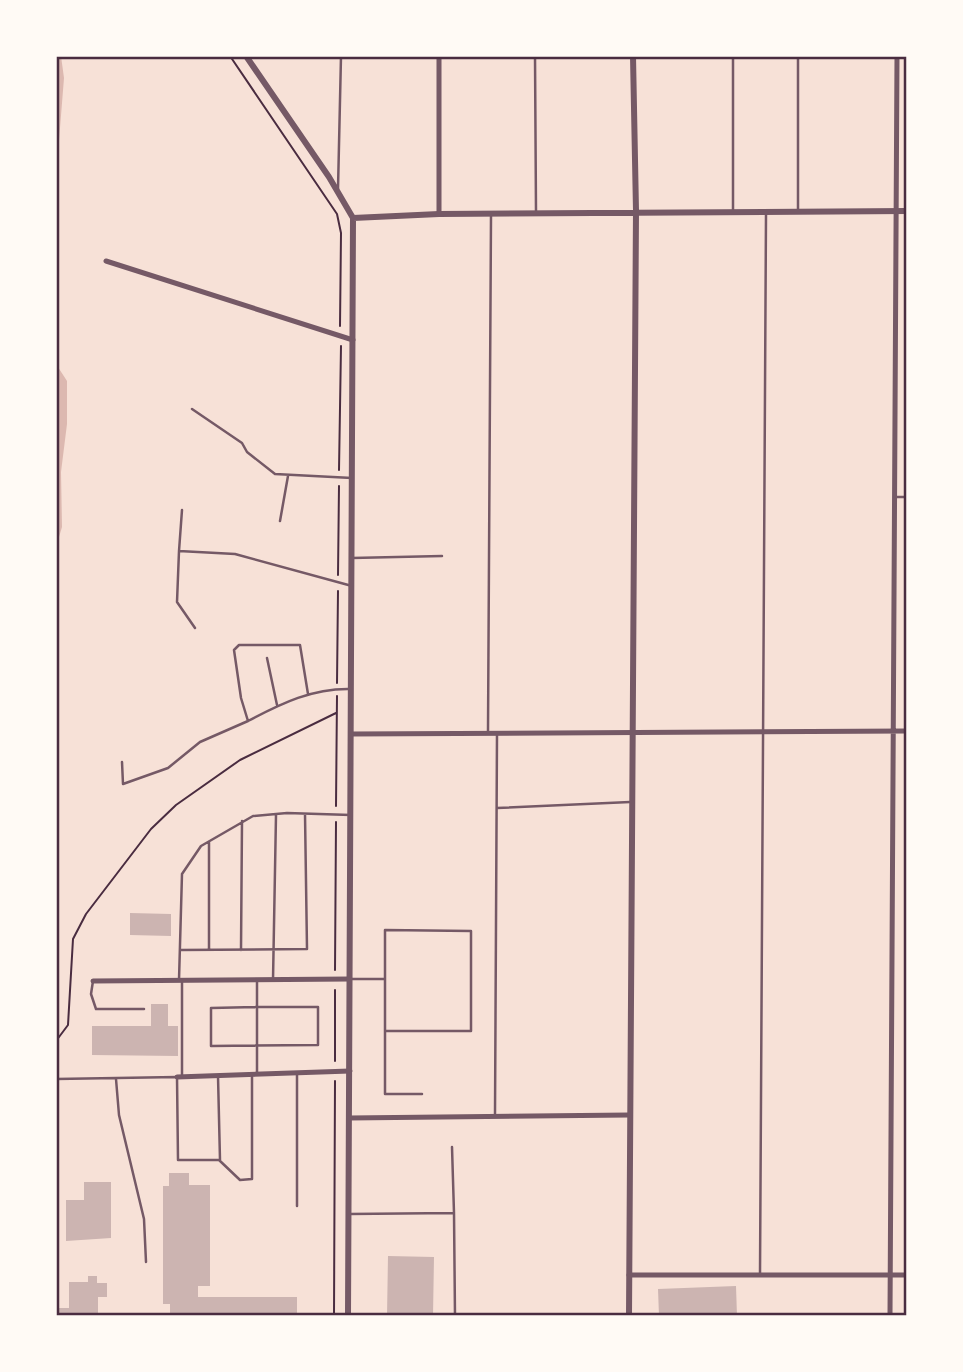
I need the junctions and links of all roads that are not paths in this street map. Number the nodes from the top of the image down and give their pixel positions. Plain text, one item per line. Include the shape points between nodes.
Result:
1 (246, 56) edge
2 (341, 56) edge
3 (439, 56) edge
4 (535, 56) edge
5 (633, 56) edge
6 (733, 56) edge
7 (798, 56) edge
8 (897, 56) edge
9 (338, 192) junction
10 (766, 210) junction
11 (798, 210) junction
12 (636, 211) junction
13 (733, 211) junction
14 (896, 211) junction
15 (907, 211) edge
16 (491, 213) junction
17 (536, 213) junction
18 (439, 214) junction
19 (353, 218) junction
20 (106, 261) dead end
21 (353, 340) junction
22 (192, 409) dead end
23 (288, 477) junction
24 (352, 478) junction
25 (895, 497) junction
26 (907, 497) edge
27 (182, 510) dead end
28 (280, 521) dead end
29 (179, 551) junction
30 (442, 556) dead end
31 (352, 558) junction
32 (352, 586) junction
33 (195, 628) dead end
34 (267, 658) dead end
35 (351, 689) junction
36 (308, 694) junction
37 (277, 705) junction
38 (248, 721) junction
39 (893, 731) junction
40 (907, 731) edge
41 (762, 732) junction
42 (351, 734) junction
43 (488, 734) junction
44 (497, 734) junction
45 (631, 734) junction
46 (122, 762) dead end
47 (630, 802) junction
48 (497, 808) junction
49 (276, 814) junction
50 (305, 814) junction
51 (351, 815) junction
52 (242, 821) junction
53 (209, 841) junction
54 (180, 950) junction
55 (209, 950) junction
56 (241, 950) junction
57 (274, 950) junction
58 (351, 979) junction
59 (385, 979) junction
60 (181, 980) junction
61 (257, 980) junction
62 (273, 980) junction
63 (93, 981) joint
64 (257, 1006) junction
65 (144, 1009) dead end
66 (385, 1031) junction
67 (257, 1046) junction
68 (350, 1071) junction
69 (254, 1072) junction
70 (297, 1072) junction
71 (218, 1073) junction
72 (179, 1076) junction
73 (56, 1079) edge
74 (116, 1079) junction
75 (422, 1094) dead end
76 (629, 1115) junction
77 (495, 1117) junction
78 (349, 1118) junction
79 (453, 1147) dead end
80 (219, 1160) junction
81 (297, 1206) dead end
82 (349, 1213) junction
83 (453, 1213) junction
84 (146, 1262) dead end
85 (629, 1275) junction
86 (760, 1275) junction
87 (889, 1275) junction
88 (907, 1275) edge
89 (348, 1316) edge
90 (455, 1316) edge
91 (629, 1316) edge
92 (890, 1316) edge

1 - 9 street
2 - 9 lane
3 - 18 street
4 - 17 lane
5 - 12 street
6 - 13 lane
7 - 11 lane
8 - 14 street
9 - 19 street
10 - 11 street
10 - 13 street
10 - 41 lane
11 - 14 street
12 - 13 street
12 - 17 street
12 - 45 street
14 - 15 street
14 - 25 street
16 - 17 street
16 - 18 street
16 - 43 lane
18 - 19 street
19 - 21 street
20 - 21 street
21 - 24 street
22 - 23 lane via 242,443 275,474
23 - 24 lane
23 - 28 lane
24 - 31 street
25 - 26 lane
25 - 39 street
27 - 29 lane
29 - 32 lane via 235,554
29 - 33 lane via 177,602
30 - 31 lane
31 - 32 street
32 - 35 street
34 - 37 lane
35 - 36 lane
35 - 42 street
36 - 37 lane
36 - 38 lane via 300,645 239,645 234,650
37 - 38 lane
38 - 46 lane via 201,742 149,778 123,784
39 - 40 street
39 - 41 street
39 - 87 street
41 - 45 street
41 - 86 lane
42 - 43 street
42 - 51 street
43 - 44 street
44 - 45 street
44 - 48 lane
45 - 47 street
47 - 48 lane
47 - 76 street
48 - 77 lane
49 - 50 lane
49 - 52 lane
49 - 57 lane
50 - 51 lane
50 - 57 lane via 307,949
51 - 58 street
52 - 53 lane
52 - 56 lane
53 - 54 lane via 182,874
53 - 55 lane
54 - 55 lane
54 - 60 lane
55 - 56 lane
56 - 57 lane
57 - 62 lane
58 - 59 lane
58 - 62 street
58 - 68 street
59 - 66 lane
59 - 66 lane via 385,930 471,931 471,1031
60 - 61 street
60 - 63 street
60 - 72 lane
61 - 62 street
61 - 64 lane
63 - 65 lane via 96,1009
64 - 67 lane
64 - 67 lane via 211,1008 211,1046
64 - 67 lane via 318,1007 318,1045
66 - 75 lane via 385,1094
67 - 69 lane
68 - 70 street
68 - 78 street
69 - 70 street
69 - 71 street
69 - 80 lane via 252,1180 240,1180
70 - 81 lane
71 - 72 street
71 - 80 lane
72 - 74 lane
72 - 80 lane via 178,1160
73 - 74 lane
74 - 84 lane via 118,1115 144,1219
76 - 77 street
76 - 85 street
77 - 78 street
78 - 82 street
79 - 83 lane
82 - 83 lane
82 - 89 street
83 - 90 lane
85 - 86 street
85 - 91 street
86 - 87 street
87 - 88 street
87 - 92 street

